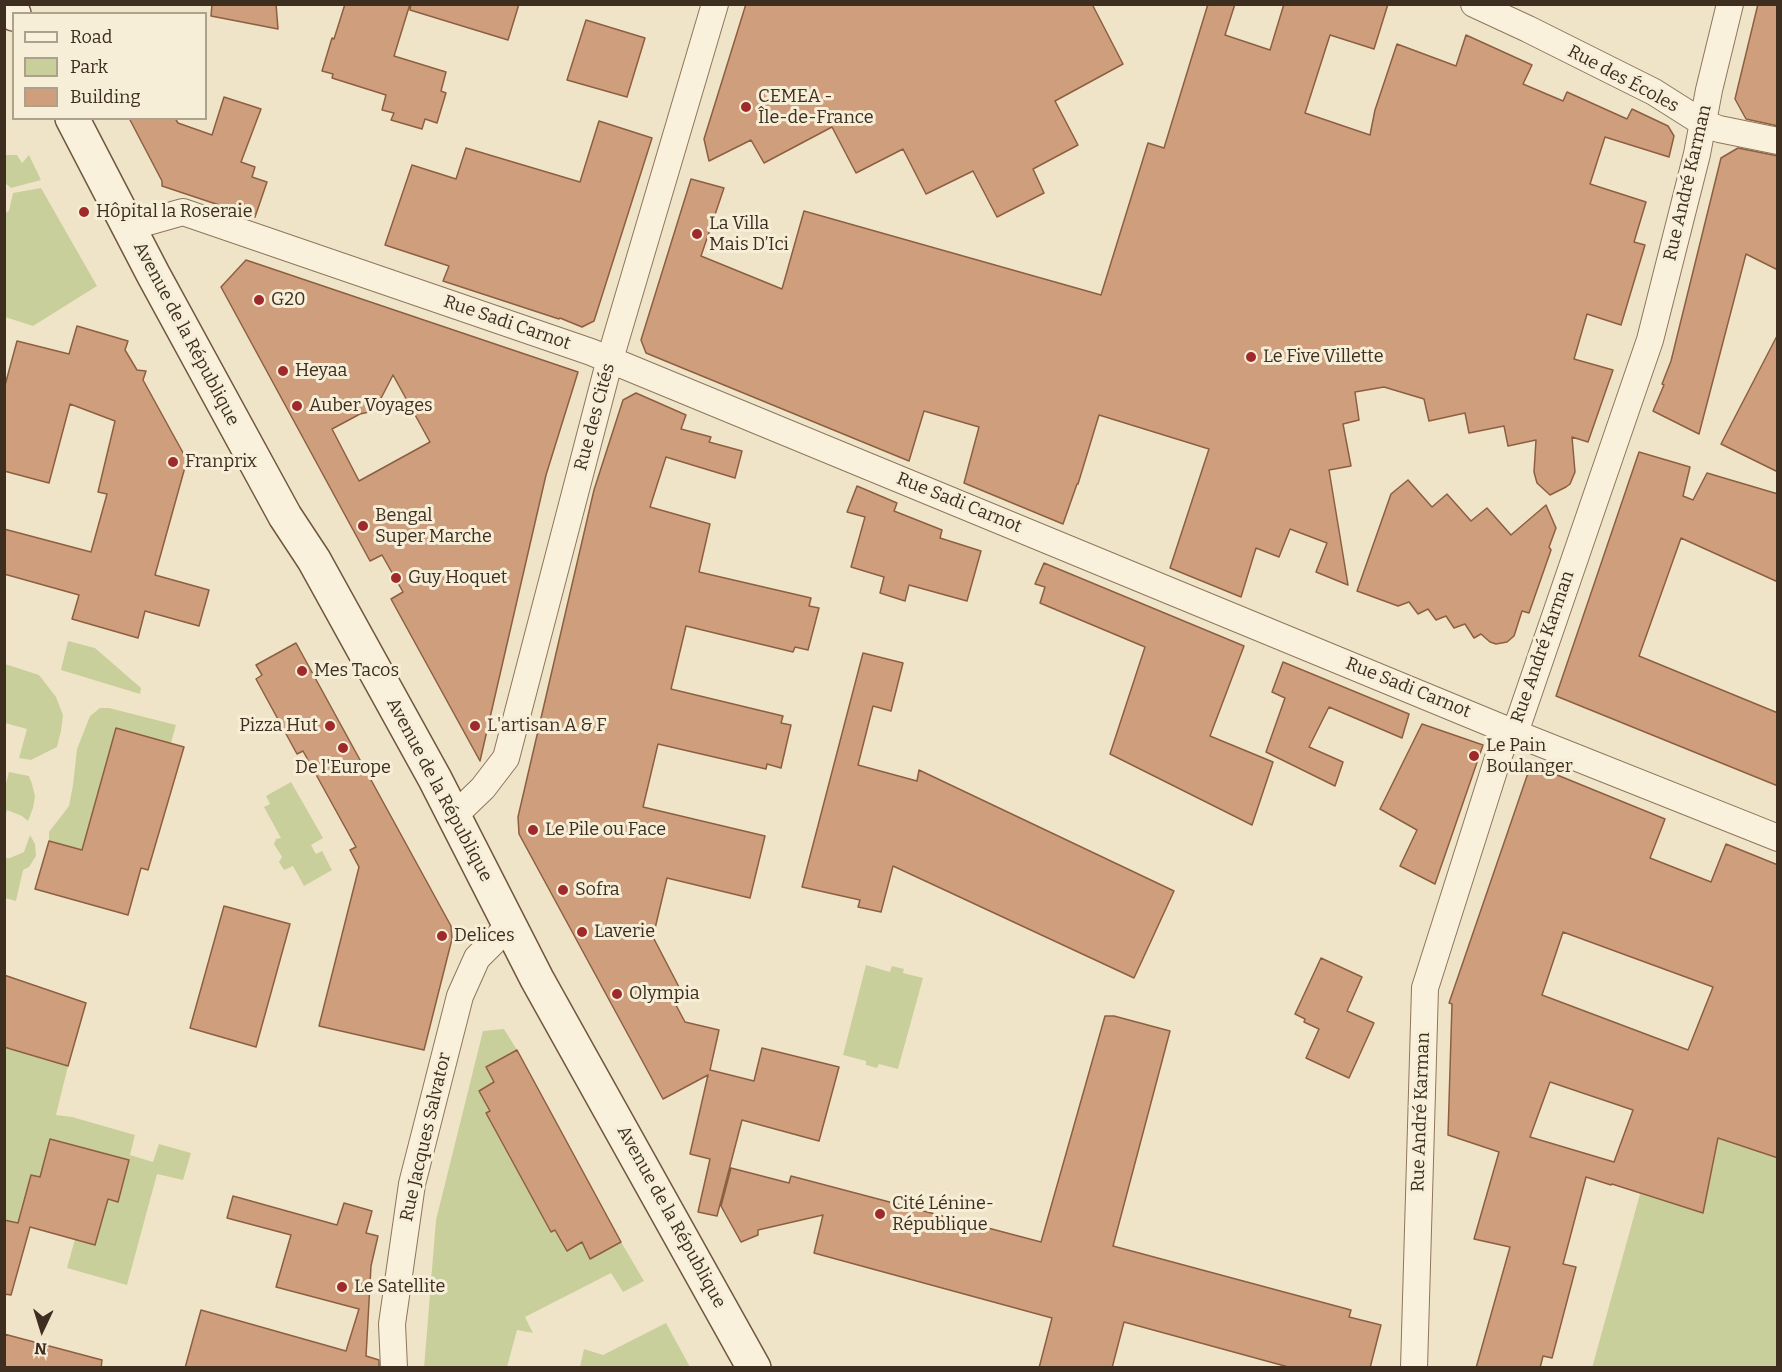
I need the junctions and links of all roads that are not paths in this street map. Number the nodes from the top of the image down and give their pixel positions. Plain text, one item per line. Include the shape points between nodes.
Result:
1 (715, 4) edge
2 (1474, 4) edge
3 (1730, 4) edge
4 (73, 120) edge
5 (1703, 123) junction
6 (1778, 141) edge
7 (130, 228) junction
8 (610, 359) junction
9 (1512, 732) junction
10 (454, 816) junction
11 (1778, 838) edge
12 (510, 925) junction
13 (394, 1368) edge
14 (754, 1368) edge
15 (1414, 1368) edge

1 - 8 street, Rue des Cités
2 - 5 street, Rue des Écoles via 1654,92
3 - 5 street, Rue André Karman
4 - 7 main road, Avenue de la République
5 - 6 street, Rue des Écoles
5 - 9 street, Rue André Karman via 1650,340
7 - 8 street, Rue Sadi Carnot via 183,212
7 - 10 main road, Avenue de la République via 285,516 314,560
8 - 9 street, Rue Sadi Carnot
8 - 10 street, Rue des Cités via 506,758
9 - 11 street, Rue Sadi Carnot
9 - 15 street, Rue André Karman via 1498,758 1425,988
10 - 12 main road, Avenue de la République
12 - 13 street, Rue Jacques Salvator via 477,958 460,996 412,1184 393,1324
12 - 14 main road, Avenue de la République

